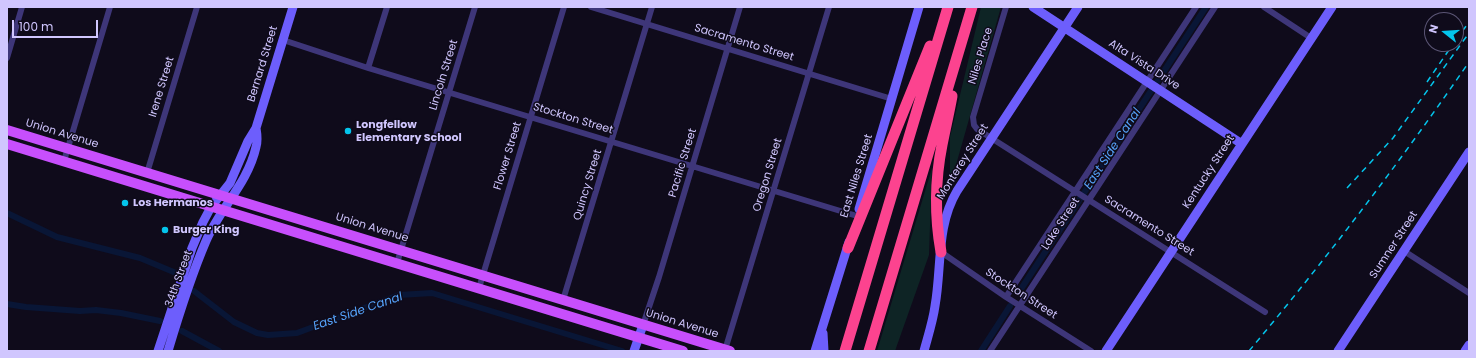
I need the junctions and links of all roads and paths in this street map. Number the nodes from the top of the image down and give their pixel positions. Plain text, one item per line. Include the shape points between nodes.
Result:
1 (22, 7) edge
2 (110, 7) edge
3 (197, 7) edge
4 (293, 7) edge
5 (387, 7) edge
6 (475, 7) edge
7 (564, 7) edge
8 (591, 7) edge
9 (652, 7) edge
10 (740, 7) edge
11 (829, 7) edge
12 (919, 7) edge
13 (972, 7) edge
14 (1006, 7) edge
15 (1033, 7) edge
16 (1078, 7) edge
17 (1196, 7) edge
18 (1215, 7) edge
19 (1264, 7) edge
20 (1332, 7) edge
21 (948, 8) edge
22 (647, 24) junction
23 (1064, 28) junction
24 (963, 36) junction
25 (1311, 38) junction
26 (283, 40) junction
27 (728, 49) junction
28 (7, 58) edge
29 (368, 68) junction
30 (809, 74) junction
31 (1147, 82) junction
32 (1160, 91) junction
33 (449, 93) junction
34 (892, 99) junction
35 (975, 112) joint
36 (530, 117) junction
37 (256, 128) junction
38 (7, 130) edge
39 (991, 138) junction
40 (611, 142) junction
41 (7, 144) edge
42 (1242, 144) junction
43 (68, 148) junction
44 (1469, 152) edge
45 (64, 161) junction
46 (692, 166) junction
47 (147, 173) junction
48 (774, 190) junction
49 (1076, 192) junction
50 (221, 195) junction
51 (232, 198) junction
52 (1088, 199) junction
53 (211, 207) junction
54 (222, 210) junction
55 (857, 216) junction
56 (848, 248) junction
57 (401, 250) junction
58 (1404, 251) junction
59 (941, 252) junction
60 (1171, 252) junction
61 (397, 263) junction
62 (483, 275) junction
63 (479, 288) junction
64 (1469, 293) edge
65 (1006, 297) junction
66 (564, 300) junction
67 (1019, 306) junction
68 (1265, 312) dead end
69 (643, 325) junction
70 (822, 330) junction
71 (639, 337) junction
72 (1469, 344) edge
73 (635, 350) edge
74 (727, 350) edge
75 (158, 351) edge
76 (168, 351) edge
77 (683, 351) edge
78 (815, 351) edge
79 (824, 351) edge
80 (845, 351) edge
81 (869, 351) edge
82 (924, 351) edge
83 (990, 351) edge
84 (1091, 351) edge
85 (1106, 351) edge
86 (1338, 351) edge
87 (1465, 351) edge

1 - 28 street
2 - 43 street
3 - 47 street, Irene Street
4 - 26 street, Bernard Street
5 - 29 street
6 - 33 street, Lincoln Street
7 - 36 street, Flower Street
8 - 22 street, Sacramento Street
9 - 22 street, Quincy Street
10 - 27 street, Pacific Street
11 - 30 street, Oregon Street
12 - 34 street, East Niles Street
13 - 24 highway
14 - 35 street, Niles Place
15 - 23 street, Alta Vista Drive
16 - 23 street, Monterey Street
17 - 31 street, Lake Street
18 - 32 street, Lake Street
19 - 25 street
20 - 25 street, Kentucky Street
21 - 56 highway
21 - 80 highway
22 - 27 street, Sacramento Street
22 - 40 street, Quincy Street
23 - 31 street, Alta Vista Drive
23 - 39 street, Monterey Street
24 - 59 highway via 938,173 937,229
24 - 81 highway
25 - 42 street, Kentucky Street
26 - 29 street, Stockton Street
26 - 37 street, Bernard Street
27 - 30 street, Sacramento Street
27 - 46 street, Pacific Street
29 - 33 street, Stockton Street
30 - 34 street, Sacramento Street
30 - 48 street, Oregon Street
31 - 32 street, Alta Vista Drive
31 - 49 street, Lake Street
32 - 42 street, Alta Vista Drive
32 - 52 street, Lake Street
33 - 36 street, Stockton Street
33 - 57 street, Lincoln Street
34 - 55 street, East Niles Street
35 - 39 street, Sacramento Street via 974,125
36 - 40 street, Stockton Street
36 - 62 street, Flower Street
37 - 50 street, Bernard Street via 230,183
37 - 51 street, Bernard Street via 255,152
38 - 43 main road, Union Avenue
39 - 49 street, Sacramento Street
39 - 59 street, Monterey Street via 948,208
40 - 46 street, Stockton Street
40 - 66 street, Quincy Street
41 - 45 main road
42 - 60 street, Kentucky Street
43 - 45 street
43 - 47 main road, Union Avenue
44 - 58 street, Sumner Street
45 - 53 main road
46 - 48 street, Stockton Street
46 - 69 street, Pacific Street
47 - 50 main road, Union Avenue
48 - 55 street, Stockton Street
48 - 74 street, Oregon Street
49 - 52 street, Sacramento Street
49 - 65 street, Lake Street
50 - 51 main road, Union Avenue
50 - 53 street, Bernard Street
51 - 54 street, 34th Street
51 - 57 main road, Union Avenue
52 - 60 street, Sacramento Street
52 - 67 street, Lake Street
53 - 54 main road
53 - 75 street, 34th Street via 192,248
54 - 61 main road
54 - 76 street, 34th Street via 206,241
55 - 56 street, East Niles Street
56 - 70 street, East Niles Street
57 - 61 street, Lincoln Street
57 - 62 main road, Union Avenue
58 - 64 street
58 - 86 street, Sumner Street
59 - 65 street, Stockton Street
59 - 82 street, Monterey Street via 935,306
60 - 68 street, Sacramento Street
60 - 85 street, Kentucky Street
61 - 63 main road
62 - 63 street, Flower Street
62 - 66 main road, Union Avenue
63 - 71 main road
65 - 67 street, Stockton Street
66 - 69 main road, Union Avenue
67 - 83 street, Lake Street
67 - 84 street, Stockton Street
69 - 71 street
69 - 74 main road, Union Avenue
70 - 78 street, East Niles Street
70 - 79 street
71 - 73 street
71 - 77 main road
72 - 87 street

